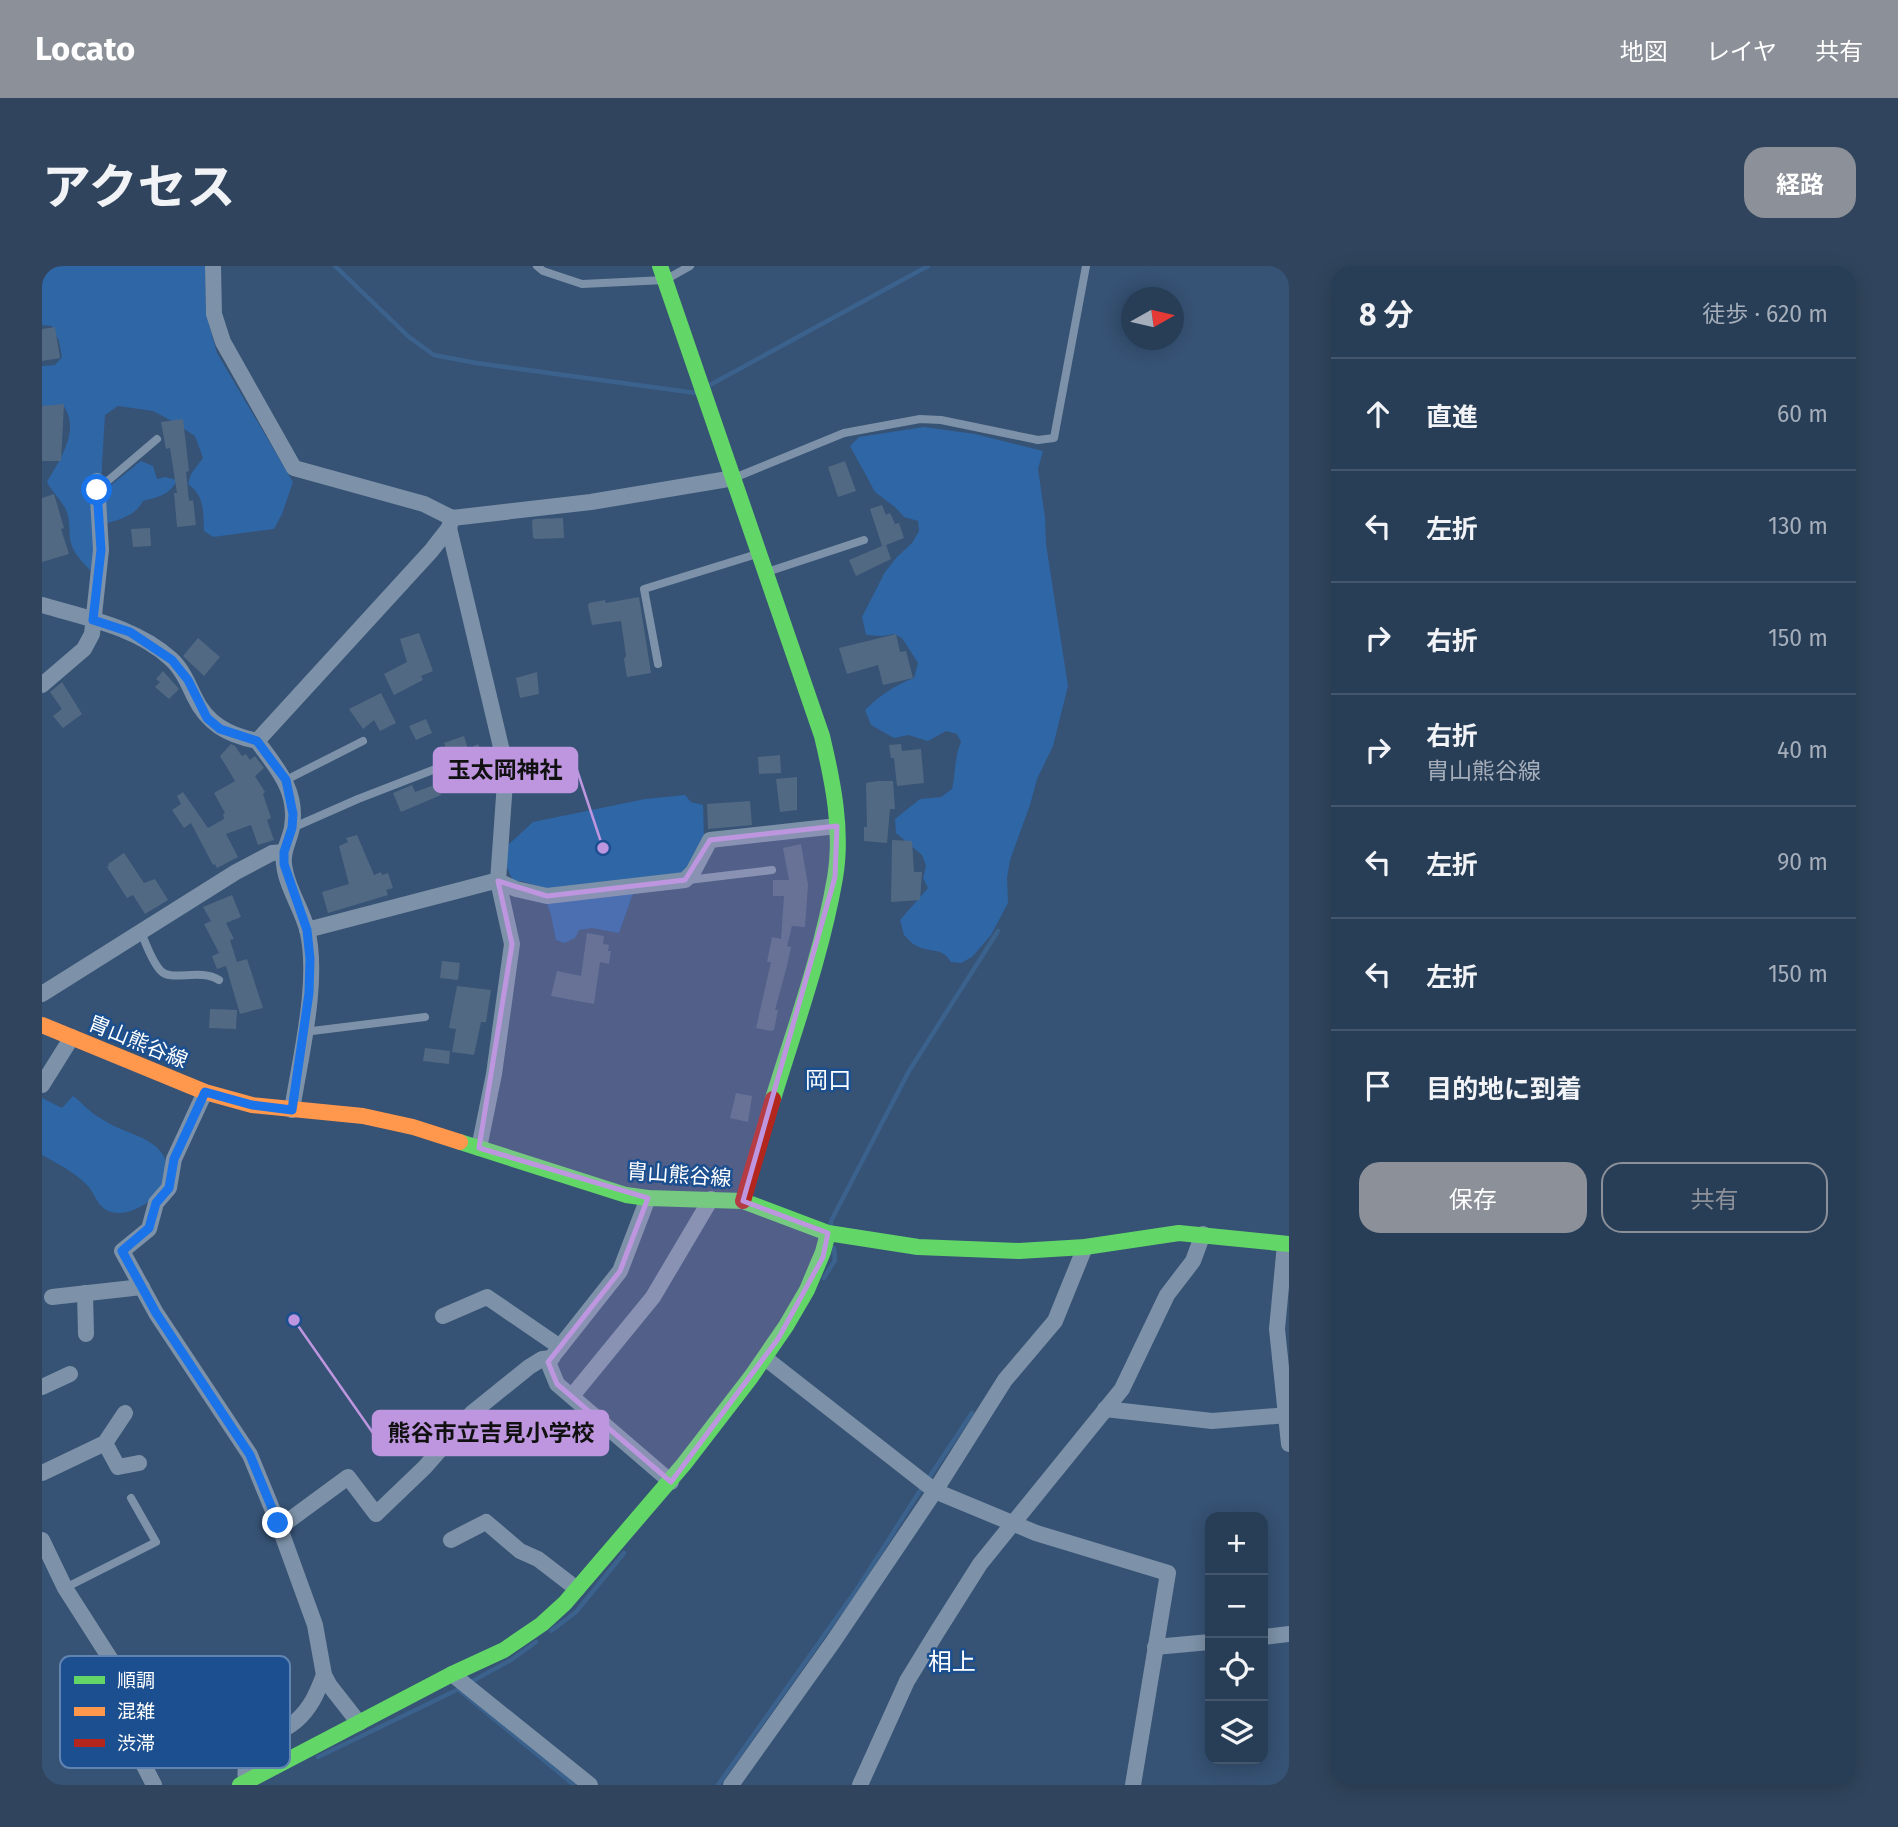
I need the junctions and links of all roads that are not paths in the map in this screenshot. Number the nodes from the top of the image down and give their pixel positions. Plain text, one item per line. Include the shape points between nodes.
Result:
1 (213, 266) edge
2 (537, 266) edge
3 (690, 266) edge
4 (1086, 266) edge
5 (663, 273) edge
6 (157, 439) dead end
7 (734, 478) junction
8 (97, 486) joint
9 (450, 523) junction
10 (864, 540) dead end
11 (760, 553) junction
12 (766, 572) junction
13 (42, 605) edge
14 (93, 620) junction
15 (658, 664) dead end
16 (42, 685) edge
17 (257, 741) junction
18 (363, 741) dead end
19 (438, 768) dead end
20 (286, 780) junction
21 (837, 825) junction
22 (292, 828) junction
23 (284, 852) junction
24 (772, 870) dead end
25 (685, 880) junction
26 (498, 881) junction
27 (307, 930) junction
28 (141, 932) junction
29 (219, 979) dead end
30 (42, 994) edge
31 (425, 1017) dead end
32 (42, 1025) edge
33 (304, 1032) junction
34 (72, 1037) junction
35 (42, 1085) edge
36 (205, 1092) junction
37 (292, 1110) junction
38 (479, 1148) junction
39 (648, 1198) junction
40 (710, 1199) junction
41 (743, 1201) junction
42 (834, 1234) junction
43 (1203, 1234) junction
44 (1287, 1244) edge
45 (1085, 1247) junction
46 (142, 1287) junction
47 (85, 1293) junction
48 (52, 1297) dead end
49 (443, 1317) dead end
50 (86, 1334) dead end
51 (556, 1352) junction
52 (765, 1357) junction
53 (70, 1374) dead end
54 (42, 1387) edge
55 (572, 1396) junction
56 (1105, 1409) junction
57 (125, 1413) dead end
58 (1287, 1415) edge
59 (105, 1443) junction
60 (1289, 1444) edge
61 (139, 1463) dead end
62 (42, 1473) edge
63 (671, 1482) junction
64 (935, 1491) junction
65 (131, 1498) dead end
66 (1012, 1523) junction
67 (280, 1527) junction
68 (451, 1540) dead end
69 (42, 1541) edge
70 (65, 1588) junction
71 (577, 1589) junction
72 (1289, 1634) edge
73 (1268, 1636) edge
74 (1205, 1642) edge
75 (1155, 1647) junction
76 (108, 1656) edge
77 (452, 1674) junction
78 (324, 1675) junction
79 (359, 1723) junction
80 (290, 1725) edge
81 (290, 1759) edge
82 (145, 1768) edge
83 (272, 1768) edge
84 (243, 1783) edge
85 (154, 1785) edge
86 (590, 1785) edge
87 (731, 1785) edge
88 (860, 1785) edge
89 (1133, 1785) edge

1 - 9 street via 214,314 223,342 294,468 424,504
2 - 5 lane via 582,284
3 - 5 lane
4 - 7 lane via 1054,438 1038,440 920,419 844,433
5 - 7 street
6 - 8 lane
7 - 9 street
7 - 11 street
8 - 14 street via 101,550
9 - 17 street via 431,551
9 - 26 street via 506,768
10 - 12 lane
11 - 12 street
11 - 15 lane via 644,589
12 - 21 street via 822,736
13 - 14 street
14 - 16 street via 84,649
14 - 17 street via 130,632 172,660 207,718 220,729
17 - 20 street
18 - 20 lane
19 - 22 lane
20 - 22 street
21 - 25 street via 710,840
21 - 41 street via 835,877 816,956
22 - 23 street
23 - 27 street
23 - 28 street via 272,853 236,872
24 - 25 lane
25 - 26 street via 547,895
26 - 27 street
26 - 38 street via 512,944 495,1074
27 - 33 street via 309,993
28 - 29 lane via 165,974 196,973
28 - 30 street
31 - 33 lane
32 - 34 street, 胄山熊谷線
33 - 37 street
34 - 35 street
34 - 36 street, 胄山熊谷線
36 - 37 street, 胄山熊谷線
36 - 46 street via 149,1228 122,1251
37 - 38 street, 胄山熊谷線 via 386,1120
38 - 39 street, 胄山熊谷線 via 615,1192
39 - 40 street, 胄山熊谷線
39 - 51 street via 620,1271
40 - 41 street, 胄山熊谷線
40 - 55 street via 653,1297
41 - 42 street, 胄山熊谷線
42 - 45 street, 胄山熊谷線 via 918,1247 1019,1251
42 - 52 street
43 - 44 street, 胄山熊谷線
43 - 45 street, 胄山熊谷線 via 1179,1233
43 - 56 street via 1193,1261 1167,1295 1122,1389
44 - 58 street via 1277,1329
45 - 64 street via 1055,1321 1004,1380
46 - 47 street
46 - 67 street via 250,1455
47 - 48 street
47 - 50 street
49 - 51 street via 487,1297
51 - 55 street via 548,1362 557,1384
51 - 67 street via 529,1367 472,1413 376,1514 348,1477
52 - 63 street
52 - 64 street
53 - 54 street
55 - 63 street
56 - 58 street via 1212,1421
56 - 66 street
57 - 59 street
58 - 60 street
59 - 61 street via 118,1467
59 - 62 street
63 - 71 street
64 - 66 street
64 - 87 street
65 - 70 lane via 156,1542
66 - 75 street via 1168,1573
66 - 88 street via 979,1564 907,1681
67 - 78 street via 315,1625
68 - 71 street via 486,1522
69 - 70 street
70 - 76 street
71 - 77 street via 542,1624 513,1644
72 - 73 street
74 - 75 street
75 - 89 street
77 - 79 street
77 - 86 street
78 - 79 street
78 - 80 street via 314,1702
79 - 81 street
82 - 85 street
83 - 84 street

